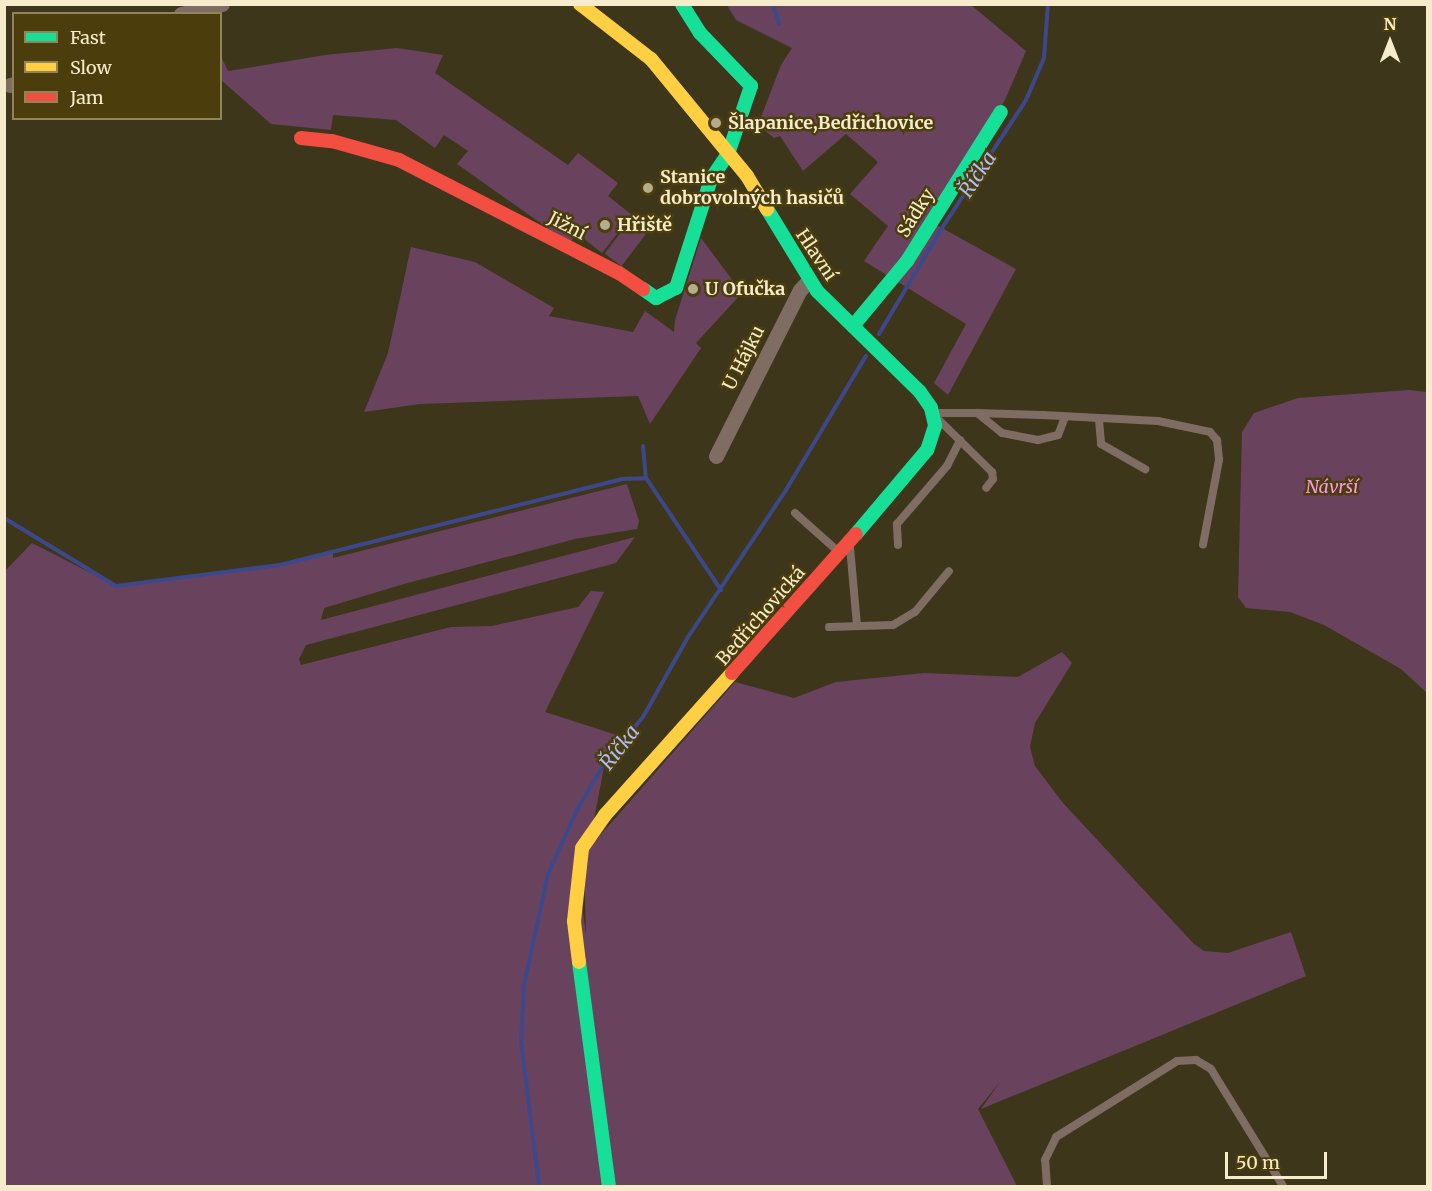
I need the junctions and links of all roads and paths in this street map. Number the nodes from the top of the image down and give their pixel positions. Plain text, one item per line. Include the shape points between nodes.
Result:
1 (222, 4) edge
2 (580, 4) edge
3 (682, 4) edge
4 (189, 12) edge
5 (1001, 112) dead end
6 (301, 138) dead end
7 (728, 154) junction
8 (809, 280) junction
9 (853, 326) junction
10 (933, 413) junction
11 (976, 413) junction
12 (1065, 417) junction
13 (1099, 420) junction
14 (960, 440) junction
15 (716, 456) dead end
16 (1145, 469) dead end
17 (986, 488) dead end
18 (795, 513) dead end
19 (898, 545) dead end
20 (1203, 545) dead end
21 (845, 548) junction
22 (949, 570) dead end
23 (857, 626) junction
24 (829, 627) dead end
25 (609, 1186) edge
26 (1047, 1186) edge
27 (1283, 1186) edge

1 - 4 street
2 - 7 street, Hlavní via 651,59
3 - 7 street via 700,33 751,86
5 - 9 street, Sádky via 907,261
6 - 7 street, Jižní via 365,149 404,162 619,273 656,298 676,288 711,179
7 - 8 street, Hlavní via 747,176
8 - 9 street, Hlavní
8 - 15 street, U Hájku via 800,290
9 - 10 street, Hlavní via 920,392
10 - 11 lane
10 - 14 lane
10 - 21 street, Bedřichovická via 934,431 927,450
11 - 12 lane
11 - 12 lane via 1002,434 1038,441 1058,435
12 - 13 lane
13 - 16 lane via 1101,444
13 - 20 lane via 1178,423 1214,435 1219,460
14 - 17 lane via 992,472 993,479
14 - 19 lane via 950,463 897,524
18 - 21 lane
21 - 23 lane
21 - 25 street, Bedřichovická via 591,830 577,867 574,921
22 - 23 lane via 912,614 889,626
23 - 24 lane
26 - 27 lane via 1043,1172 1056,1137 1177,1060 1196,1060 1211,1069

